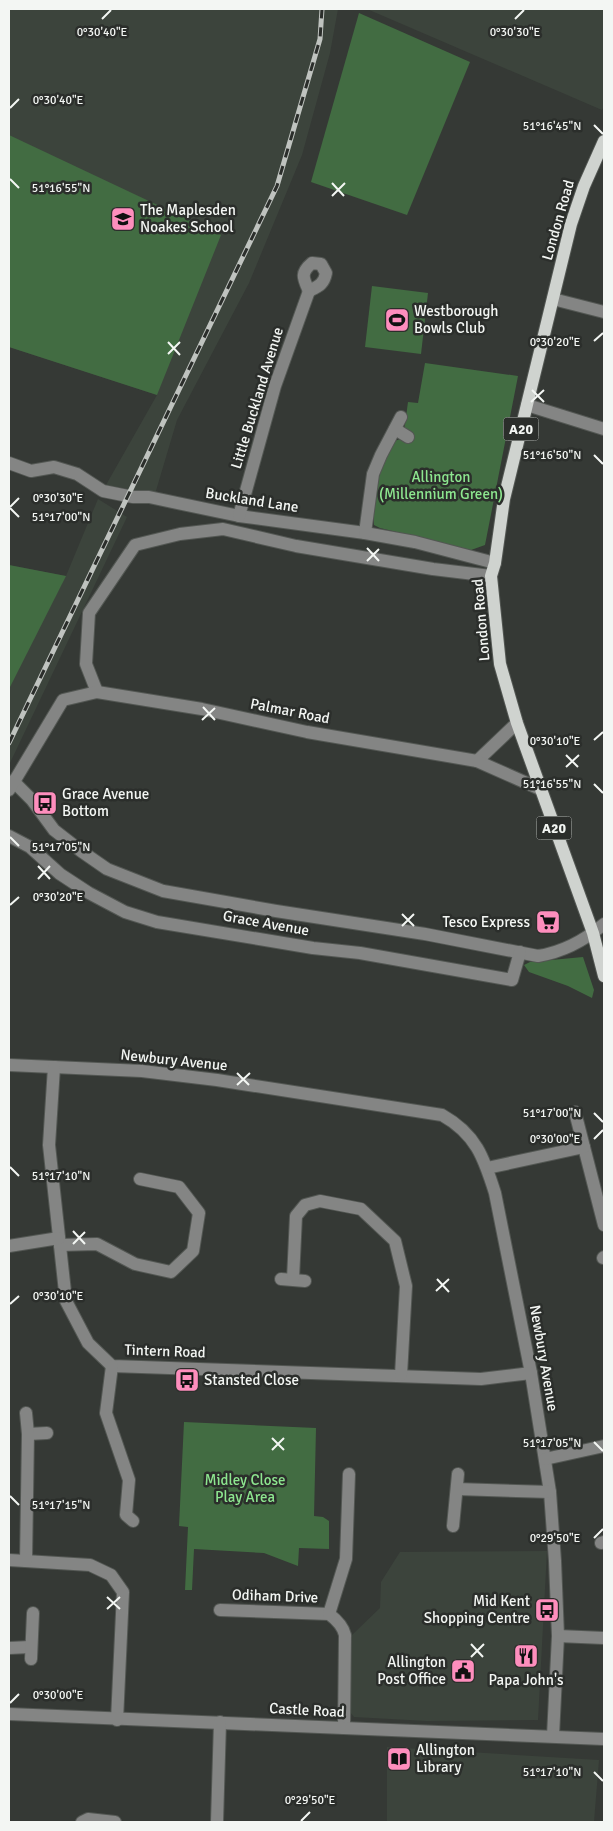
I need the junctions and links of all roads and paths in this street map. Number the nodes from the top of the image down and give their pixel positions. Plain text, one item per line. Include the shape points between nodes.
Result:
1 (604, 141) edge
2 (309, 291) dead end
3 (553, 299) junction
4 (603, 308) edge
5 (527, 405) junction
6 (401, 417) dead end
7 (395, 429) junction
8 (604, 429) edge
9 (408, 437) dead end
10 (9, 462) edge
11 (240, 516) junction
12 (364, 533) junction
13 (495, 562) junction
14 (492, 576) junction
15 (97, 692) junction
16 (517, 723) junction
17 (477, 761) junction
18 (11, 785) edge
19 (540, 789) junction
20 (9, 836) edge
21 (604, 924) edge
22 (592, 933) junction
23 (520, 952) junction
24 (604, 976) edge
25 (9, 1065) edge
26 (54, 1067) junction
27 (575, 1112) dead end
28 (584, 1148) junction
29 (488, 1168) junction
30 (140, 1179) dead end
31 (604, 1225) edge
32 (59, 1241) junction
33 (9, 1246) edge
34 (293, 1280) dead end
35 (112, 1366) junction
36 (532, 1373) junction
37 (401, 1375) junction
38 (26, 1412) dead end
39 (46, 1433) dead end
40 (28, 1434) junction
41 (604, 1446) edge
42 (545, 1458) junction
43 (349, 1474) dead end
44 (458, 1474) dead end
45 (457, 1489) junction
46 (550, 1492) junction
47 (133, 1521) dead end
48 (453, 1526) dead end
49 (9, 1560) edge
50 (26, 1561) junction
51 (220, 1610) dead end
52 (33, 1613) dead end
53 (329, 1614) junction
54 (558, 1636) junction
55 (604, 1638) edge
56 (9, 1648) edge
57 (9, 1714) edge
58 (117, 1720) junction
59 (220, 1722) junction
60 (344, 1728) junction
61 (553, 1736) junction
62 (604, 1738) edge
63 (82, 1822) edge
64 (114, 1822) edge
65 (217, 1822) edge

1 - 3 main road, London Road / A20 via 571,224
2 - 11 street, Little Buckland Avenue via 275,386
3 - 4 street
3 - 5 main road, London Road / A20
5 - 8 street
5 - 13 main road, London Road / A20 via 504,499
6 - 7 street
7 - 9 street
7 - 12 street via 373,474
10 - 11 street, Buckland Lane via 31,470 54,467 77,474 103,491
11 - 12 street, Buckland Lane
12 - 13 street, Buckland Lane
13 - 14 main road, London Road / A20
14 - 15 street via 296,546 223,529 180,534 135,545 89,613 86,664
14 - 16 main road, London Road / A20 via 500,664
15 - 17 street, Palmar Road
15 - 18 street via 63,700
16 - 17 street
16 - 19 main road, London Road / A20
17 - 19 street, Palmar Road
18 - 23 street, Grace Avenue via 32,800 54,830 81,851 107,869 163,891
19 - 22 main road, London Road / A20
20 - 23 street, Grace Avenue via 30,847 60,874 89,893 125,912 157,922 512,980
21 - 22 street, Grace Avenue
22 - 23 street, Grace Avenue via 552,954 538,956
22 - 24 main road, London Road / A20
25 - 26 street, Newbury Avenue
26 - 29 street, Newbury Avenue via 142,1071 218,1080 442,1115 470,1136
26 - 32 street, Tintern Road via 49,1145
27 - 28 street
28 - 29 street
28 - 31 street
29 - 36 street, Newbury Avenue
30 - 32 street via 179,1187 199,1213 194,1251 171,1272 135,1264 96,1244
32 - 33 street
32 - 35 street, Tintern Road via 66,1301 88,1343
34 - 37 street via 296,1216 305,1205 320,1201 361,1209 395,1241 404,1277
35 - 37 street, Tintern Road
35 - 47 street via 106,1413 129,1480 126,1515
36 - 37 street, Tintern Road via 481,1379
36 - 42 street, Newbury Avenue
38 - 40 street
39 - 40 street
40 - 50 street
41 - 42 street
42 - 46 street, Newbury Avenue
43 - 53 street via 346,1559
44 - 45 street
45 - 46 street
45 - 48 street
46 - 54 street, Newbury Avenue
49 - 50 street
50 - 58 street via 90,1565 111,1576 123,1592
51 - 53 street, Odiham Drive
52 - 56 street via 30,1653
53 - 60 street, Odiham Drive via 345,1635
54 - 55 street
54 - 61 street, Newbury Avenue
57 - 58 street, Castle Road
58 - 59 street, Castle Road
59 - 60 street, Castle Road
59 - 65 street
60 - 61 street, Castle Road
61 - 62 street, Castle Road
63 - 64 street via 88,1819

